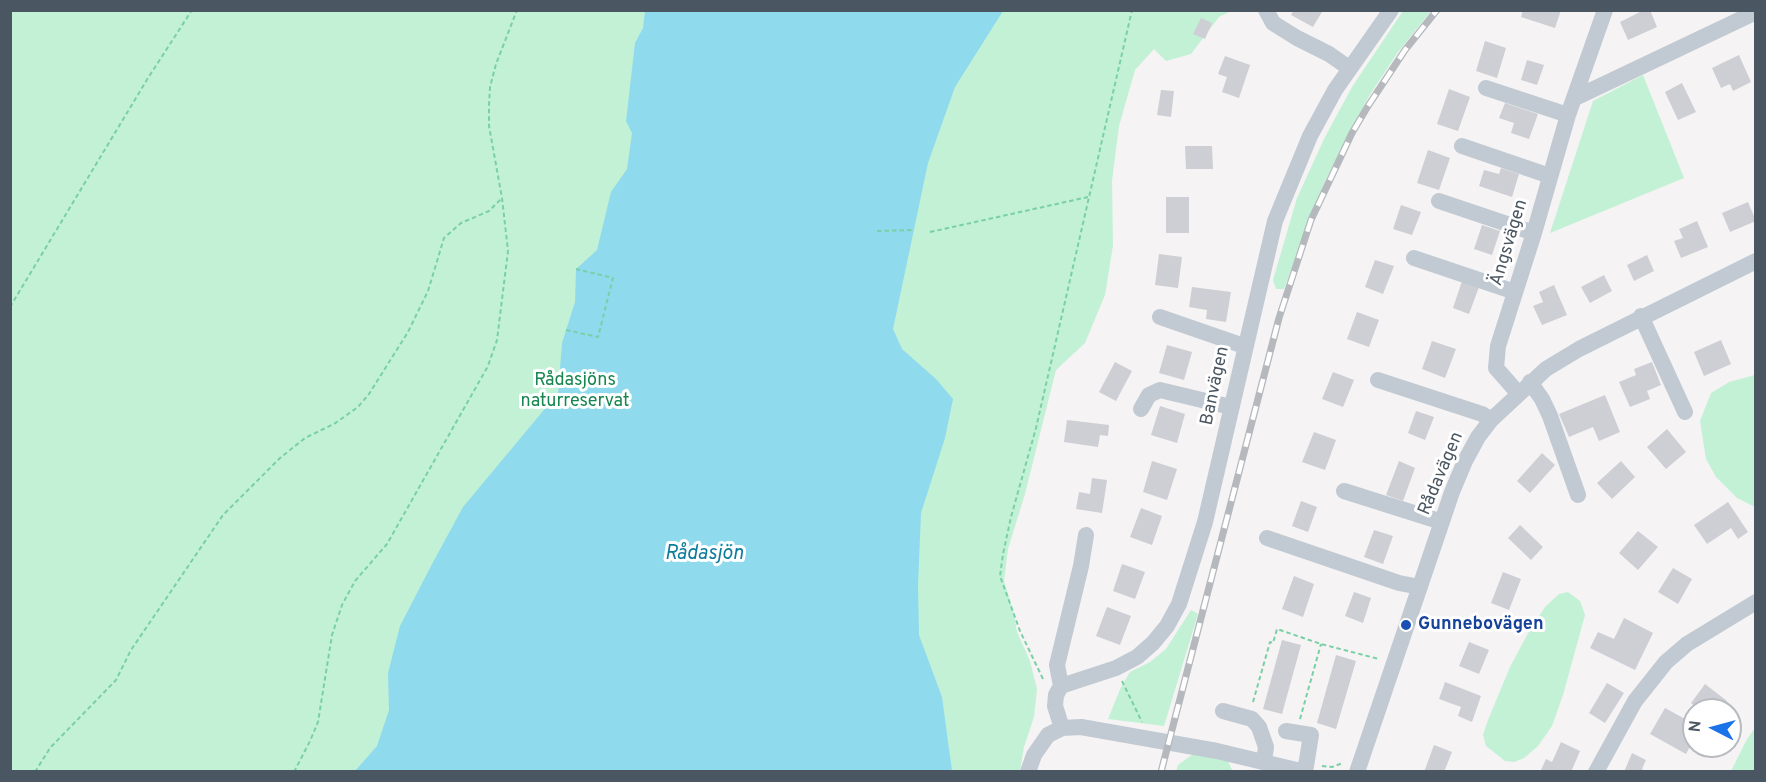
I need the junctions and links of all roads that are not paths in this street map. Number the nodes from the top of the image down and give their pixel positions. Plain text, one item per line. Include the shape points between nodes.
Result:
1 (1266, 10) edge
2 (1391, 10) edge
3 (1605, 10) edge
4 (1755, 12) edge
5 (1349, 68) junction
6 (1486, 88) dead end
7 (1575, 98) junction
8 (1568, 115) junction
9 (1462, 146) dead end
10 (1550, 176) junction
11 (1439, 201) dead end
12 (1534, 233) junction
13 (1414, 258) dead end
14 (1755, 261) edge
15 (1515, 292) junction
16 (1641, 316) junction
17 (1160, 317) dead end
18 (1244, 346) junction
19 (1378, 380) dead end
20 (1524, 388) junction
21 (1231, 407) junction
22 (1141, 409) dead end
23 (1685, 412) dead end
24 (1491, 420) junction
25 (1344, 492) dead end
26 (1578, 495) dead end
27 (1442, 522) junction
28 (1086, 535) dead end
29 (1267, 538) dead end
30 (1420, 587) junction
31 (1755, 602) edge
32 (1059, 691) junction
33 (1223, 711) dead end
34 (1062, 728) junction
35 (1292, 732) road end
36 (1264, 761) junction
37 (1028, 771) edge
38 (1305, 771) edge
39 (1357, 771) edge
40 (1596, 771) edge

1 - 5 street via 1273,23
2 - 5 street, Banvägen
3 - 7 street, Ängsvägen
4 - 7 street
5 - 18 street, Banvägen via 1310,136 1278,211
6 - 8 street
7 - 8 street, Ängsvägen
8 - 10 street, Ängsvägen
9 - 10 street
10 - 12 street, Ängsvägen
11 - 12 street
12 - 15 street, Ängsvägen
13 - 15 street
14 - 16 street, Rådavägen
15 - 20 street, Ängsvägen via 1498,346 1496,368
16 - 20 street, Rådavägen via 1546,369
16 - 23 street
17 - 18 street
18 - 21 street, Banvägen
19 - 24 street
20 - 24 street, Rådavägen
20 - 26 street via 1542,399
21 - 22 street via 1160,390 1149,395
21 - 32 street, Banvägen via 1205,522 1179,604 1167,626 1137,657
24 - 27 street, Rådavägen via 1465,461
25 - 27 street
27 - 30 street, Rådavägen
28 - 32 street via 1057,665
29 - 30 street
30 - 39 street, Rådavägen
31 - 40 street via 1687,644 1666,662 1635,702
32 - 34 street via 1055,705
33 - 36 street via 1249,718 1259,727 1266,747
34 - 36 street via 1081,727 1155,739
34 - 37 street via 1048,735
35 - 38 street via 1311,735
36 - 38 street

